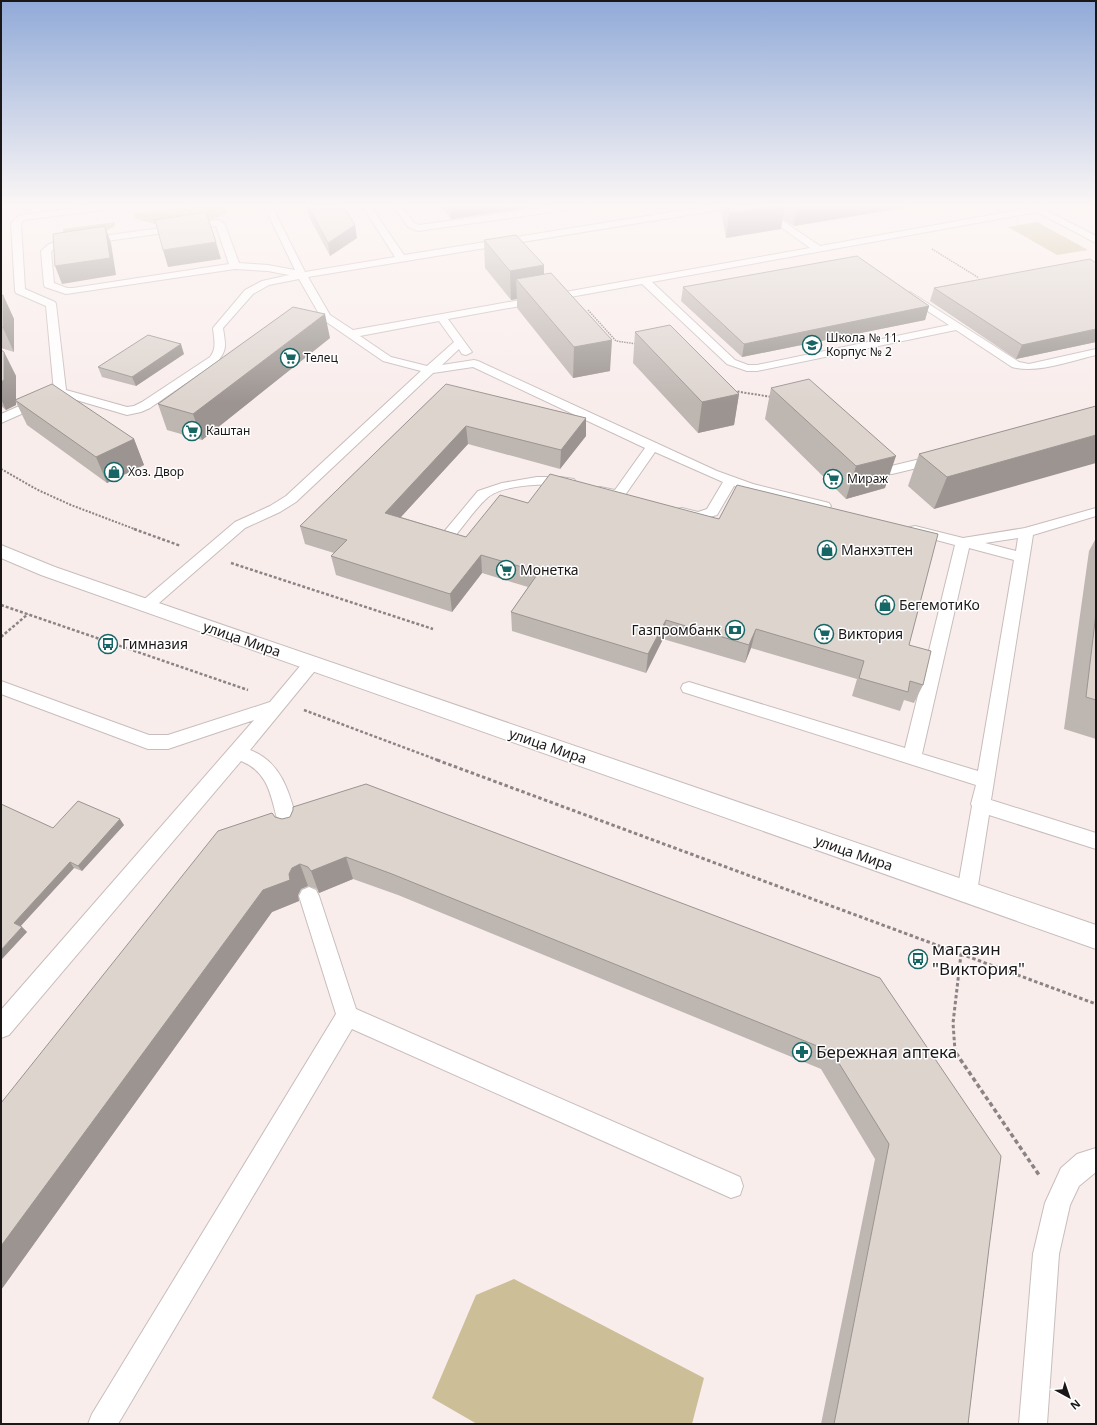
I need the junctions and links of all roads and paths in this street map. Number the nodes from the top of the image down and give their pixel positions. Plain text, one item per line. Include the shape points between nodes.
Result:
1 (19, 270) edge
2 (48, 270) edge
3 (205, 270) edge
4 (280, 270) edge
5 (300, 270) edge
6 (328, 270) edge
7 (698, 270) edge
8 (967, 270) edge
9 (302, 275) junction
10 (979, 278) edge
11 (645, 280) junction
12 (899, 287) edge
13 (442, 318) junction
14 (957, 327) junction
15 (351, 334) junction
16 (460, 343) junction
17 (1096, 352) edge
18 (474, 363) junction
19 (428, 370) junction
20 (60, 392) junction
21 (1, 419) edge
22 (652, 447) junction
23 (950, 456) edge
24 (892, 470) dead end
25 (730, 481) junction
26 (618, 496) junction
27 (633, 499) edge
28 (833, 508) edge
29 (669, 509) edge
30 (1096, 512) edge
31 (902, 526) edge
32 (1026, 532) junction
33 (450, 533) edge
34 (963, 542) junction
35 (1, 551) edge
36 (1022, 557) junction
37 (3, 605) edge
38 (146, 606) junction
39 (1, 608) edge
40 (28, 614) junction
41 (1, 637) edge
42 (312, 663) junction
43 (1, 687) edge
44 (689, 688) dead end
45 (277, 704) junction
46 (238, 752) junction
47 (912, 757) junction
48 (984, 780) junction
49 (980, 804) junction
50 (291, 832) edge
51 (1096, 841) edge
52 (967, 892) junction
53 (310, 896) edge
54 (1096, 937) edge
55 (961, 954) junction
56 (1096, 1004) edge
57 (347, 1016) junction
58 (1, 1027) edge
59 (1096, 1160) edge
60 (730, 1186) dead end
61 (1058, 1203) junction
62 (102, 1424) edge
63 (1033, 1424) edge

1 - 20 lane via 20,291 51,304
2 - 3 lane via 49,285 66,291
4 - 9 lane
5 - 9 lane
6 - 9 lane
7 - 11 lane
8 - 10 path
9 - 15 lane via 322,312
9 - 20 lane via 266,283 249,292 218,328 220,348 214,359 138,409 120,410
11 - 13 lane
11 - 14 lane via 730,362 747,368
12 - 14 lane
13 - 15 lane
13 - 16 lane
14 - 17 lane via 1016,366 1029,367
15 - 19 lane via 390,360
16 - 18 lane
16 - 19 lane
18 - 19 lane
18 - 22 lane
19 - 38 lane via 291,499 240,525
20 - 21 lane
22 - 25 lane
22 - 26 lane
23 - 24 lane
25 - 28 lane
25 - 29 lane via 712,512 698,516
26 - 27 lane
26 - 33 lane via 563,481 548,480 500,487 483,494
30 - 32 lane
31 - 34 lane
32 - 34 lane
32 - 36 lane
34 - 36 lane
34 - 47 lane
35 - 38 street, улица Мира via 48,571
36 - 48 lane
37 - 39 path
37 - 40 path
38 - 42 street, улица Мира
40 - 41 path
40 - 45 path
42 - 45 lane
42 - 52 street, улица Мира
43 - 45 lane via 148,742 158,743 168,742
44 - 47 lane
45 - 46 lane
45 - 55 path
46 - 50 lane via 258,761 276,782
46 - 58 lane
47 - 48 lane
48 - 49 lane
49 - 51 lane
49 - 52 lane
52 - 54 street, улица Мира
53 - 57 lane
55 - 56 path
55 - 61 path via 953,1023 955,1051
57 - 60 lane
57 - 62 lane
59 - 61 lane via 1086,1163 1070,1177
61 - 63 lane via 1046,1254

